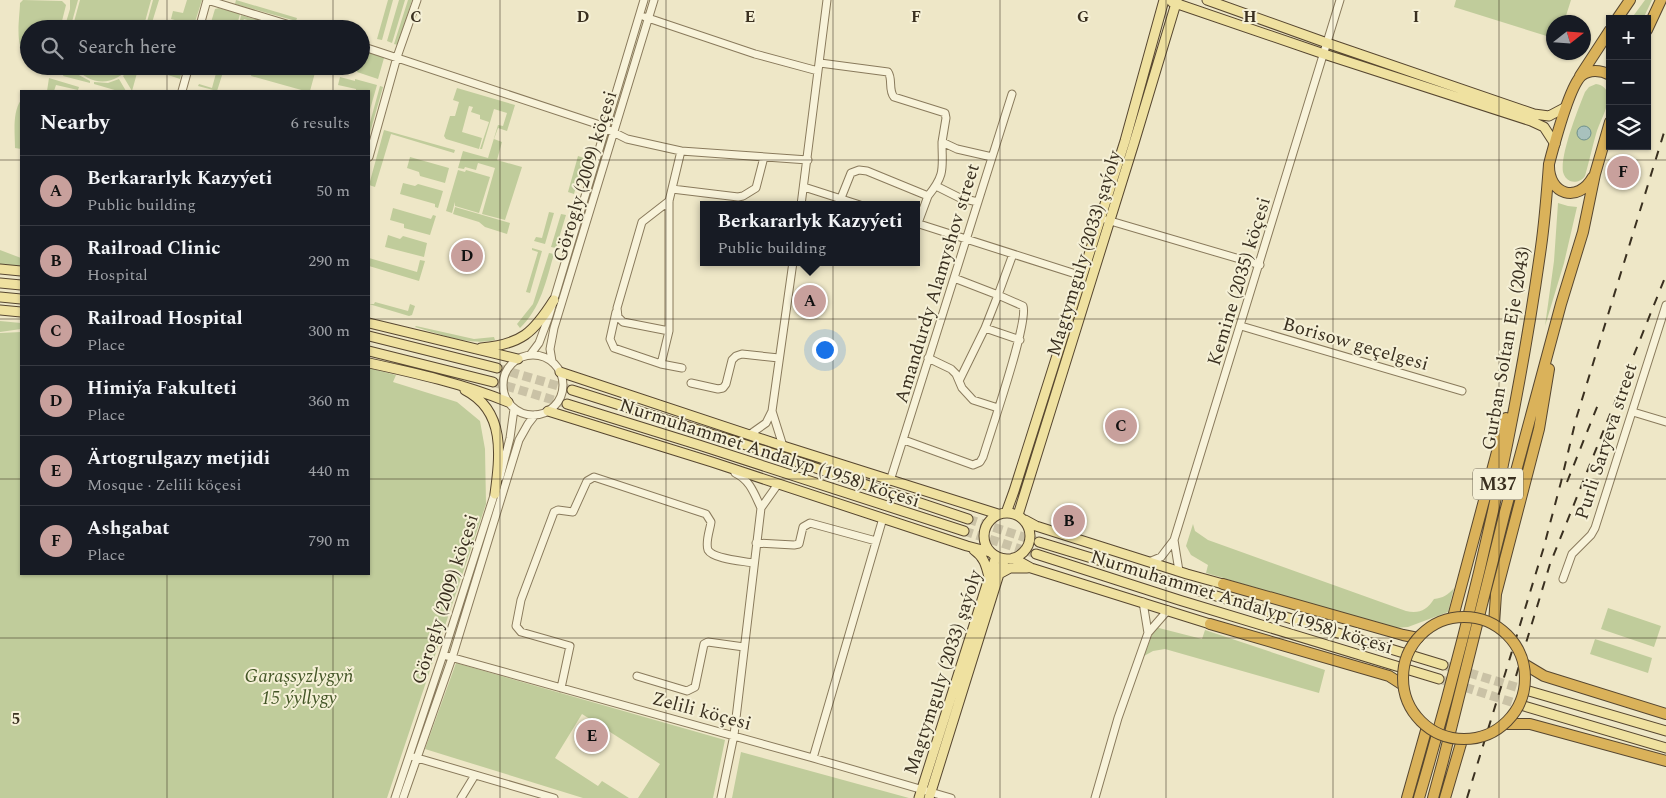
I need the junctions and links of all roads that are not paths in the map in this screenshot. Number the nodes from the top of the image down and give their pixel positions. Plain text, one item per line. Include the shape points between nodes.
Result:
1 (207, 0) edge
2 (417, 0) edge
3 (644, 0) edge
4 (654, 0) edge
5 (827, 0) edge
6 (1165, 0) edge
7 (1207, 0) edge
8 (1340, 0) edge
9 (1630, 0) edge
10 (1661, 0) edge
11 (1177, 2) edge
12 (640, 15) junction
13 (1620, 15) edge
14 (648, 18) junction
15 (201, 20) edge
16 (273, 20) edge
17 (1651, 21) edge
18 (1606, 36) edge
19 (1327, 43) junction
20 (370, 49) edge
21 (1324, 54) junction
22 (397, 57) junction
23 (819, 67) junction
24 (1606, 74) edge
25 (186, 75) edge
26 (1579, 78) junction
27 (182, 90) edge
28 (1012, 94) dead end
29 (1566, 107) junction
30 (606, 128) junction
31 (614, 132) junction
32 (1606, 136) edge
33 (942, 142) junction
34 (1555, 144) junction
35 (681, 151) junction
36 (370, 153) edge
37 (764, 157) junction
38 (992, 157) junction
39 (808, 160) junction
40 (1550, 164) junction
41 (1595, 174) junction
42 (804, 186) junction
43 (936, 186) junction
44 (672, 189) junction
45 (928, 196) junction
46 (841, 198) junction
47 (670, 201) junction
48 (802, 201) edge
49 (849, 201) edge
50 (978, 202) junction
51 (920, 216) edge
52 (1100, 218) junction
53 (1110, 221) junction
54 (920, 224) edge
55 (966, 239) junction
56 (1013, 254) junction
57 (1260, 265) junction
58 (792, 266) edge
59 (0, 269) edge
60 (20, 271) edge
61 (1082, 276) junction
62 (954, 278) junction
63 (0, 283) edge
64 (20, 285) edge
65 (998, 295) junction
66 (0, 297) edge
67 (20, 299) edge
68 (554, 300) junction
69 (1561, 304) junction
70 (1666, 305) edge
71 (617, 308) junction
72 (0, 310) edge
73 (20, 312) edge
74 (370, 323) edge
75 (1240, 326) junction
76 (984, 328) junction
77 (669, 332) junction
78 (370, 336) edge
79 (1020, 340) junction
80 (469, 348) junction
81 (370, 351) edge
82 (530, 355) junction
83 (1523, 357) junction
84 (779, 358) junction
85 (928, 358) junction
86 (518, 359) junction
87 (552, 361) junction
88 (370, 363) edge
89 (661, 364) junction
90 (497, 368) tunnel mouth
91 (682, 368) dead end
92 (560, 372) junction
93 (959, 380) junction
94 (492, 382) tunnel mouth
95 (691, 383) dead end
96 (453, 384) junction
97 (572, 390) tunnel mouth
98 (1462, 391) dead end
99 (567, 404) tunnel mouth
100 (511, 405) junction
101 (998, 408) junction
102 (548, 411) junction
103 (772, 411) junction
104 (1633, 412) junction
105 (535, 415) junction
106 (1666, 422) edge
107 (709, 433) junction
108 (749, 435) junction
109 (904, 440) junction
110 (699, 445) junction
111 (782, 446) junction
112 (712, 462) junction
113 (805, 465) junction
114 (802, 479) junction
115 (890, 481) junction
116 (778, 484) junction
117 (1014, 491) junction
118 (495, 494) junction
119 (1023, 496) junction
120 (761, 508) junction
121 (982, 510) junction
122 (1002, 514) junction
123 (883, 518) junction
124 (1021, 518) junction
125 (968, 519) tunnel mouth
126 (1036, 526) junction
127 (964, 531) tunnel mouth
128 (1174, 540) junction
129 (876, 541) junction
130 (1039, 542) tunnel mouth
131 (756, 543) junction
132 (967, 546) junction
133 (1036, 554) tunnel mouth
134 (1001, 556) junction
135 (1148, 562) junction
136 (753, 563) junction
137 (1031, 568) junction
138 (1183, 573) junction
139 (999, 574) junction
140 (1563, 579) dead end
141 (989, 580) junction
142 (1223, 584) junction
143 (1201, 590) junction
144 (1143, 602) junction
145 (1199, 606) junction
146 (1168, 610) junction
147 (1183, 615) junction
148 (1453, 617) junction
149 (1210, 624) junction
150 (1494, 624) junction
151 (1148, 633) junction
152 (1418, 638) junction
153 (744, 647) junction
154 (444, 655) junction
155 (452, 658) junction
156 (1443, 664) tunnel mouth
157 (1524, 664) junction
158 (637, 676) dead end
159 (1439, 679) tunnel mouth
160 (1403, 686) junction
161 (561, 688) junction
162 (1529, 690) tunnel mouth
163 (1524, 706) tunnel mouth
164 (1666, 714) edge
165 (1505, 724) junction
166 (1427, 727) junction
167 (1666, 731) edge
168 (734, 736) junction
169 (1462, 740) junction
170 (1666, 748) edge
171 (409, 756) junction
172 (417, 758) junction
173 (813, 758) junction
174 (1666, 761) edge
175 (475, 775) junction
176 (925, 794) edge
177 (395, 798) edge
178 (403, 798) edge
179 (461, 798) edge
180 (554, 798) edge
181 (721, 798) edge
182 (951, 798) edge
183 (1095, 798) edge
184 (1407, 798) edge
185 (1419, 798) edge
186 (1433, 798) edge
187 (1445, 798) edge

1 - 15 street
1 - 16 street
2 - 22 street
3 - 12 street, Görogly (2009) köçesi
4 - 14 street, Görogly (2009) köçesi
5 - 23 street
6 - 11 main road
6 - 52 main road, Magtymguly (2033) şaýoly
7 - 19 main road
8 - 19 street, Kemine (2035) köçesi
9 - 13 highway
10 - 17 highway
11 - 21 main road
11 - 53 main road, Magtymguly (2033) şaýoly
12 - 14 street
12 - 30 street, Görogly (2009) köçesi
14 - 23 street via 755,54
14 - 31 street, Görogly (2009) köçesi
18 - 26 highway, Gurban Soltan Eje (2043) / M37
19 - 21 street, Kemine (2035) köçesi
19 - 29 main road via 1534,114 1550,116
20 - 22 street
21 - 34 main road via 1531,121 1544,127
21 - 57 street, Kemine (2035) köçesi
22 - 30 street
22 - 36 street
23 - 33 street via 888,72 894,97 945,113
23 - 39 street
24 - 26 highway via 1587,72
25 - 27 street
26 - 29 highway, Gurban Soltan Eje (2043) / M37
28 - 38 street, Amandurdy Alamyshov street
29 - 34 highway, Gurban Soltan Eje (2043) / M37
30 - 31 street
30 - 68 street, Görogly (2009) köçesi
31 - 35 street
31 - 87 street, Görogly (2009) köçesi via 554,328 550,349
32 - 41 highway, Gurban Soltan Eje (2043) / M37
33 - 38 street
33 - 43 street via 943,167
34 - 40 highway, Gurban Soltan Eje (2043) / M37
35 - 37 street
35 - 44 street
37 - 39 street
37 - 44 street via 756,188 743,196
38 - 50 street, Amandurdy Alamyshov street
39 - 42 street
40 - 41 highway, Gurban Soltan Eje (2043) / M37 via 1553,183 1568,193 1582,190
40 - 83 highway, Gurban Soltan Eje (2043) / M37
41 - 69 highway, Gurban Soltan Eje (2043) / M37 via 1583,232
42 - 46 street
42 - 48 street
43 - 45 street
43 - 50 street via 960,198
44 - 47 street
45 - 46 street via 858,170 851,173
45 - 51 street
46 - 49 street
47 - 71 street via 642,222
47 - 77 street
50 - 55 street, Amandurdy Alamyshov street
52 - 53 street
52 - 61 main road, Magtymguly (2033) şaýoly
53 - 57 street
53 - 119 main road, Magtymguly (2033) şaýoly
54 - 55 street
55 - 56 street
55 - 62 street, Amandurdy Alamyshov street
56 - 61 street
56 - 65 street
57 - 75 street, Kemine (2035) köçesi
58 - 84 street
59 - 60 main road
61 - 117 main road, Magtymguly (2033) şaýoly
62 - 65 street
62 - 85 street, Amandurdy Alamyshov street
63 - 64 main road
65 - 76 street
65 - 79 street via 1024,309
66 - 67 main road
68 - 80 main road via 536,327 522,338 497,346
68 - 82 street, Görogly (2009) köçesi via 543,334
69 - 150 highway via 1539,429 1496,594
69 - 186 highway, Gurban Soltan Eje (2043) / M37
70 - 104 street, Purli Saryeva street
71 - 77 street via 618,317 623,322
71 - 89 street via 610,339 614,348
72 - 73 main road
74 - 80 main road
75 - 98 street, Borisow geçelgesi
75 - 128 street, Kemine (2035) köçesi
76 - 79 street
76 - 93 street
77 - 89 street
78 - 90 main road
79 - 101 street
80 - 86 main road
81 - 94 main road
82 - 86 street
82 - 87 street
83 - 148 highway
83 - 185 highway, Gurban Soltan Eje (2043) / M37 via 1506,451 1472,602
84 - 95 street via 742,354 732,360 723,388
84 - 103 street
85 - 93 street via 951,369
85 - 109 street, Amandurdy Alamyshov street
86 - 100 street via 504,376 503,390
87 - 92 street
88 - 96 main road
89 - 91 street
92 - 102 street via 562,394
92 - 108 main road
93 - 101 street via 973,400
96 - 100 main road
96 - 118 main road via 481,403 496,429 500,446
97 - 107 main road, Nurmuhammet Andalyp (1958) köçesi
99 - 110 main road, Nurmuhammet Andalyp (1958) köçesi
100 - 105 street via 522,413
100 - 118 street, Görogly (2009) köçesi via 510,438
101 - 109 street via 983,457 973,465
102 - 105 street
102 - 112 main road
103 - 108 street, Nurmuhammet Andalyp (1958) köçesi via 766,423
103 - 111 street
104 - 106 street
104 - 140 street, Purli Saryeva street via 1595,528 1572,554
105 - 155 street, Görogly (2009) köçesi via 519,440
107 - 108 main road
107 - 113 main road, Nurmuhammet Andalyp (1958) köçesi
108 - 111 main road
109 - 115 street, Amandurdy Alamyshov street
110 - 112 main road
110 - 114 main road, Nurmuhammet Andalyp (1958) köçesi
111 - 113 main road
111 - 115 main road
112 - 116 main road
112 - 120 street via 743,477
113 - 125 main road, Nurmuhammet Andalyp (1958) köçesi
114 - 116 main road
114 - 127 main road, Nurmuhammet Andalyp (1958) köçesi
115 - 121 main road
116 - 120 street
116 - 123 main road
117 - 121 main road via 1004,506
117 - 122 main road, Magtymguly (2033) şaýoly
118 - 154 street, Görogly (2009) köçesi
119 - 124 main road, Magtymguly (2033) şaýoly
119 - 126 main road via 1027,514
120 - 131 street
121 - 122 main road
122 - 124 main road
122 - 134 main road via 992,518 984,538
123 - 129 street
123 - 132 main road
124 - 126 main road
124 - 134 main road via 1030,535 1026,550 1020,555
126 - 135 main road
128 - 135 street, Nurmuhammet Andalyp (1958) köçesi via 1161,557
128 - 138 street, Kemine (2035) köçesi
129 - 131 street via 810,523 803,527 799,544 794,546
129 - 173 street
130 - 143 main road, Nurmuhammet Andalyp (1958) köçesi
131 - 136 street
132 - 134 main road
132 - 141 main road via 981,555
133 - 145 main road, Nurmuhammet Andalyp (1958) köçesi
134 - 137 main road
134 - 139 main road, Magtymguly (2033) şaýoly
134 - 141 main road, Magtymguly (2033) şaýoly
135 - 138 main road
136 - 153 street
136 - 161 street via 714,556 708,550 712,522 706,514 590,478 573,512 554,512 516,620 521,632 570,646
137 - 139 main road via 1010,568
137 - 144 main road
138 - 142 main road
138 - 143 main road
139 - 176 main road, Magtymguly (2033) şaýoly
141 - 176 main road, Magtymguly (2033) şaýoly
142 - 143 main road
142 - 152 highway
143 - 156 main road, Nurmuhammet Andalyp (1958) köçesi
144 - 146 main road
144 - 151 street
145 - 147 main road
145 - 149 main road
145 - 159 main road, Nurmuhammet Andalyp (1958) köçesi
146 - 147 main road
146 - 151 street, Nurmuhammet Andalyp (1958) köçesi
147 - 149 main road
148 - 150 highway, bridge via 1467,616
148 - 152 highway, bridge via 1430,627
149 - 160 highway via 1388,676
150 - 157 highway, bridge via 1516,645
151 - 183 street via 1118,718
152 - 160 highway, bridge via 1404,666
153 - 158 street via 704,644 695,687 691,690
153 - 168 street
154 - 155 street, Zelili köçesi
154 - 171 street, Görogly (2009) köçesi
155 - 161 street, Zelili köçesi
155 - 172 street, Görogly (2009) köçesi
157 - 164 highway via 1544,676
157 - 165 highway, bridge via 1526,677 1520,703
160 - 166 highway, bridge via 1407,700
161 - 168 street, Zelili köçesi
162 - 167 main road
163 - 170 main road
165 - 169 highway, bridge via 1490,734
165 - 174 highway via 1530,724
166 - 169 highway, bridge via 1446,737
166 - 184 highway
168 - 173 street, Zelili köçesi
168 - 181 street
169 - 187 highway
171 - 172 street
171 - 177 street, Görogly (2009) köçesi
172 - 175 street
172 - 178 street, Görogly (2009) köçesi
173 - 176 street, Zelili köçesi
175 - 179 street
175 - 180 street
176 - 182 street, Zelili köçesi

